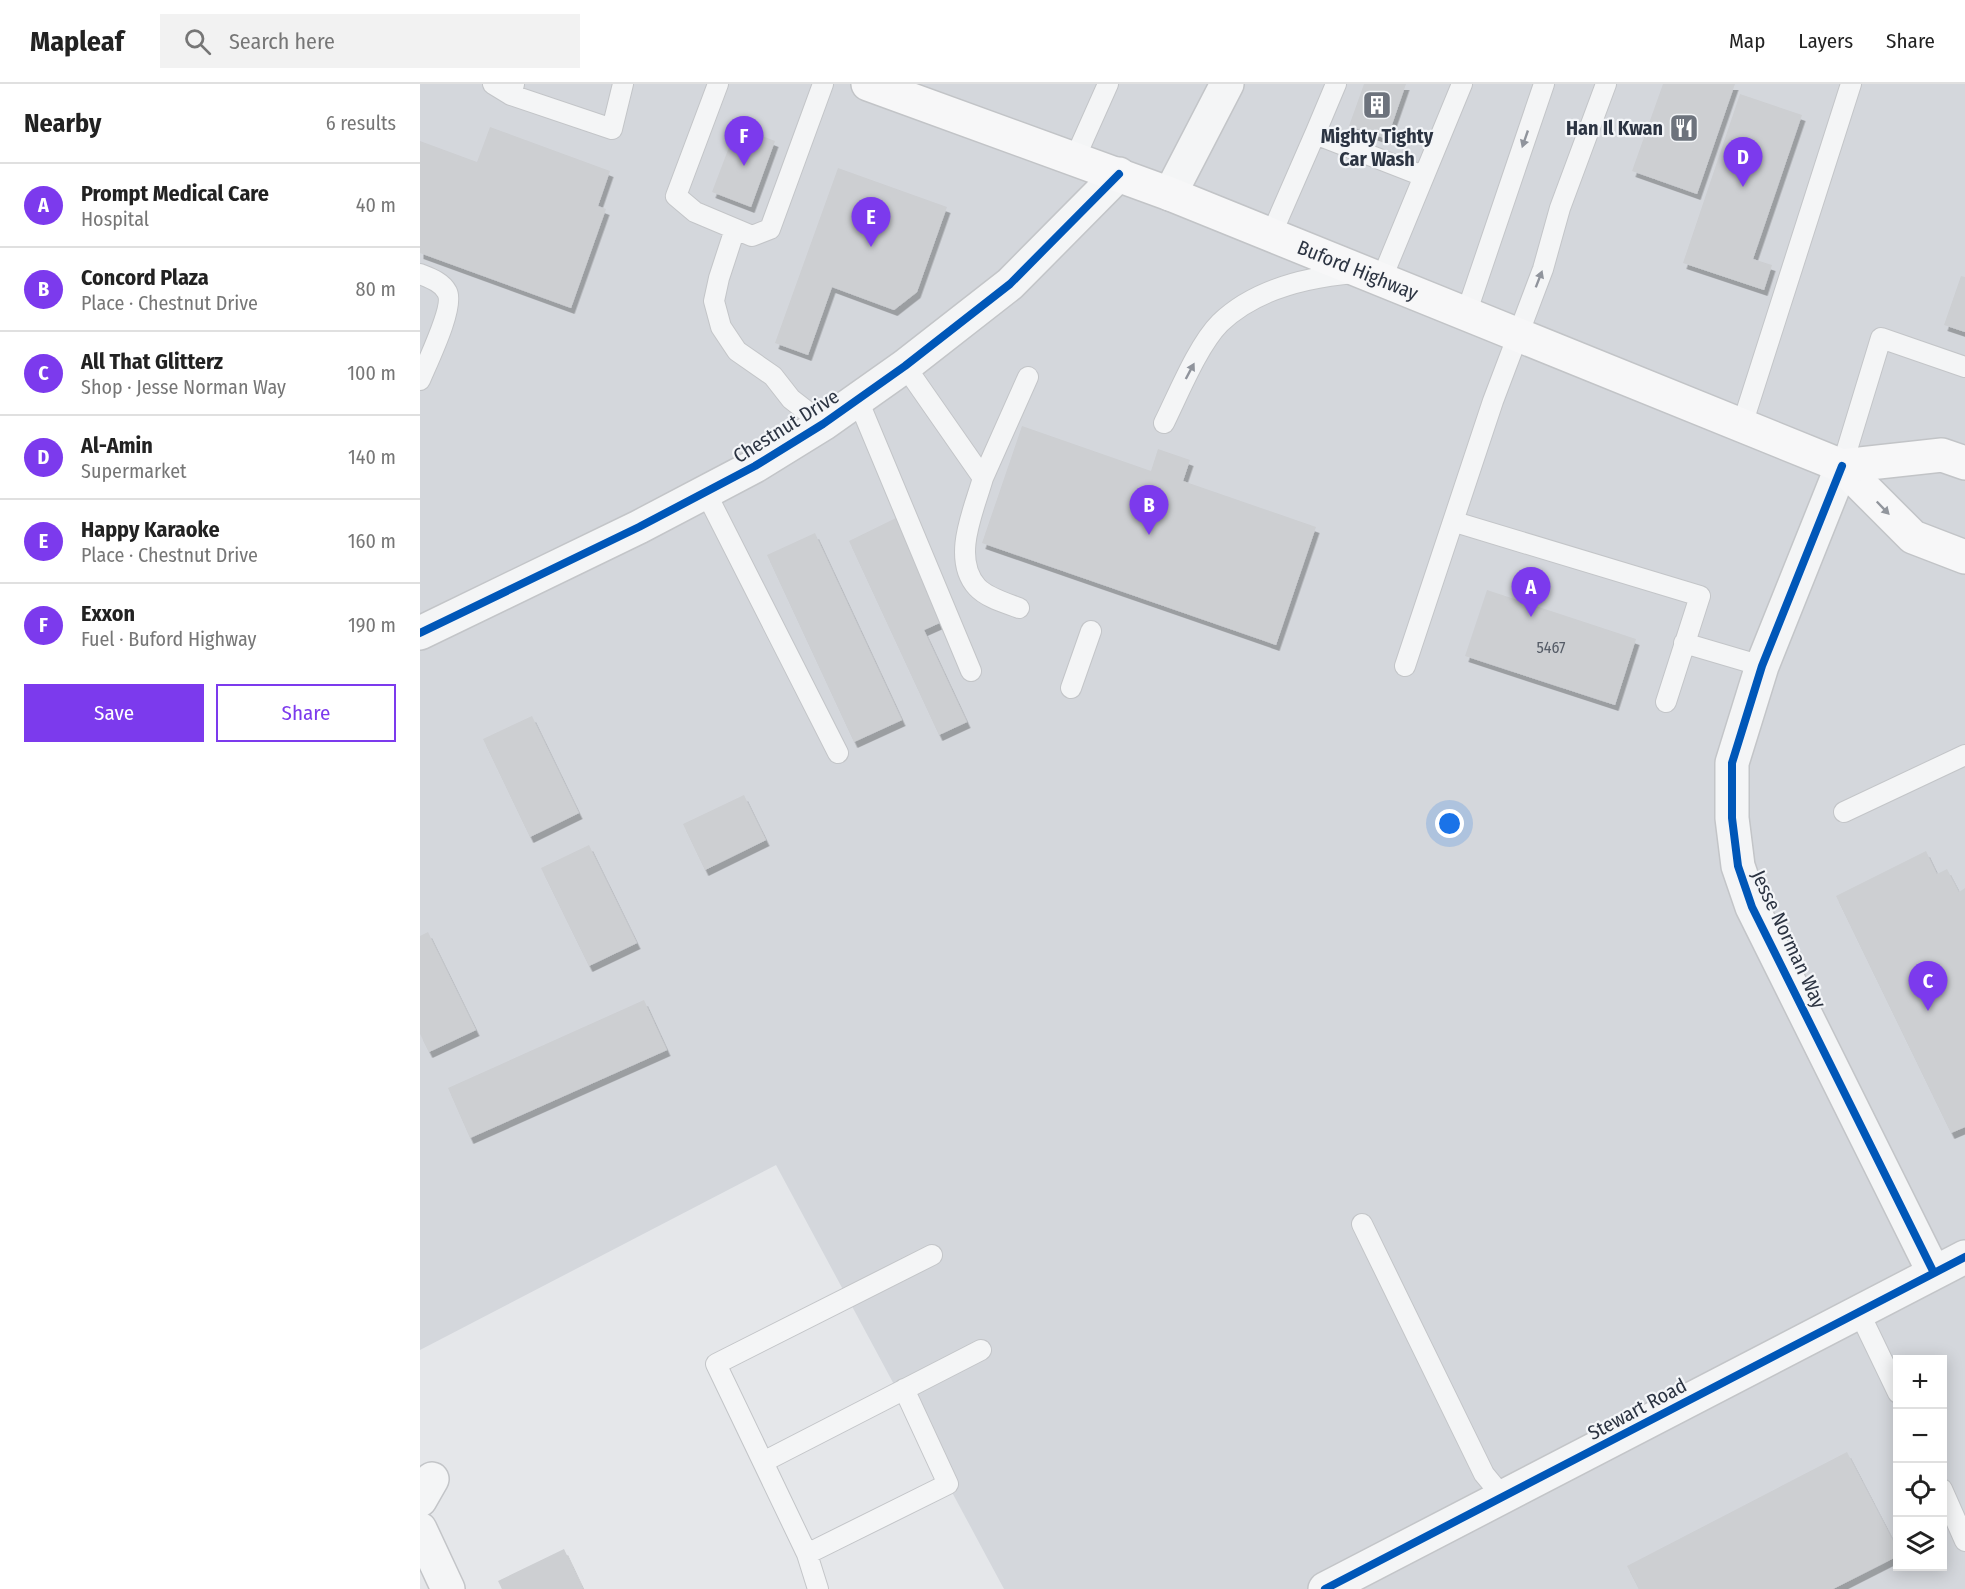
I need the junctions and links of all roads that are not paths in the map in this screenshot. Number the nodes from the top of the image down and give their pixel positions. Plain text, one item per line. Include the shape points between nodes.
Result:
1 (493, 84) edge
2 (623, 84) edge
3 (718, 84) edge
4 (823, 84) edge
5 (868, 84) edge
6 (1108, 84) edge
7 (1227, 84) edge
8 (1336, 84) edge
9 (1462, 84) edge
10 (1544, 84) edge
11 (1606, 84) edge
12 (1851, 84) edge
13 (512, 89) edge
14 (923, 93) edge
15 (1315, 134) junction
16 (1075, 158) junction
17 (1119, 174) junction
18 (1423, 176) junction
19 (1170, 194) junction
20 (735, 230) junction
21 (1271, 235) junction
22 (420, 274) edge
23 (1373, 275) junction
24 (1466, 314) junction
25 (1519, 334) junction
26 (905, 366) junction
27 (1965, 367) edge
28 (1028, 377) dead end
29 (420, 380) edge
30 (858, 400) junction
31 (1164, 423) dead end
32 (823, 424) junction
33 (1742, 425) junction
34 (1965, 463) edge
35 (1842, 466) junction
36 (983, 478) junction
37 (706, 493) junction
38 (1455, 522) junction
39 (1965, 558) edge
40 (1019, 608) dead end
41 (1091, 631) dead end
42 (420, 633) edge
43 (1684, 643) junction
44 (1405, 666) dead end
45 (1762, 666) junction
46 (971, 670) dead end
47 (1071, 688) dead end
48 (1666, 702) dead end
49 (838, 753) dead end
50 (1965, 755) edge
51 (1844, 812) dead end
52 (1362, 1224) dead end
53 (932, 1255) dead end
54 (1965, 1257) edge
55 (1934, 1273) junction
56 (1859, 1312) junction
57 (981, 1350) dead end
58 (1893, 1383) edge
59 (904, 1389) junction
60 (763, 1462) junction
61 (1503, 1497) junction
62 (1947, 1500) edge
63 (420, 1529) edge
64 (1965, 1541) edge
65 (807, 1554) junction
66 (448, 1589) edge
67 (818, 1589) edge
68 (1325, 1589) edge

1 - 13 lane
2 - 13 lane via 612,129
3 - 20 lane via 676,196 695,212
4 - 20 lane via 770,229 752,236
5 - 14 main road, Buford Highway
6 - 16 lane
7 - 19 street
8 - 15 lane
9 - 18 lane
10 -> 24 lane
25 -> 11 lane
12 - 33 lane
14 - 16 main road, Buford Highway
15 - 18 lane
15 - 21 lane
16 - 17 main road, Buford Highway
17 - 19 main road, Buford Highway
17 - 26 street, Chestnut Drive via 1010,284
18 - 23 lane
19 - 21 main road, Buford Highway
20 - 32 lane via 714,301 722,327 737,351 772,375 791,399
21 - 23 main road, Buford Highway
22 - 29 lane via 448,292 449,306
23 - 24 main road, Buford Highway
31 -> 23 lane via 1218,325 1245,304 1274,289 1334,275
24 - 25 main road, Buford Highway
25 - 33 main road, Buford Highway
25 - 38 lane
26 - 30 street, Chestnut Drive
26 - 36 lane
27 - 35 lane via 1881,338
28 - 36 lane
30 - 32 street, Chestnut Drive
30 - 46 lane
32 - 37 street, Chestnut Drive
33 - 35 main road, Buford Highway
34 - 35 main road, Buford Highway via 1942,455
35 -> 39 main road, Buford Highway via 1913,537
35 - 45 street, Jesse Norman Way
36 - 40 lane via 966,541 966,569 977,588
37 - 42 street, Chestnut Drive
37 - 49 lane
38 - 43 lane via 1700,596
38 - 44 lane
41 - 47 lane
43 - 45 lane
43 - 48 lane
45 - 55 street, Jesse Norman Way via 1732,763 1732,818 1738,866 1752,907
50 - 51 lane
52 - 61 lane via 1484,1474
53 - 60 lane via 716,1364
54 - 55 street, Stewart Road
55 - 56 street, Stewart Road
56 - 58 lane
56 - 61 street, Stewart Road
57 - 59 lane
59 - 60 lane
59 - 65 lane via 948,1484
60 - 65 lane
61 - 68 street, Stewart Road
62 - 64 lane
63 - 66 street
65 - 67 lane

